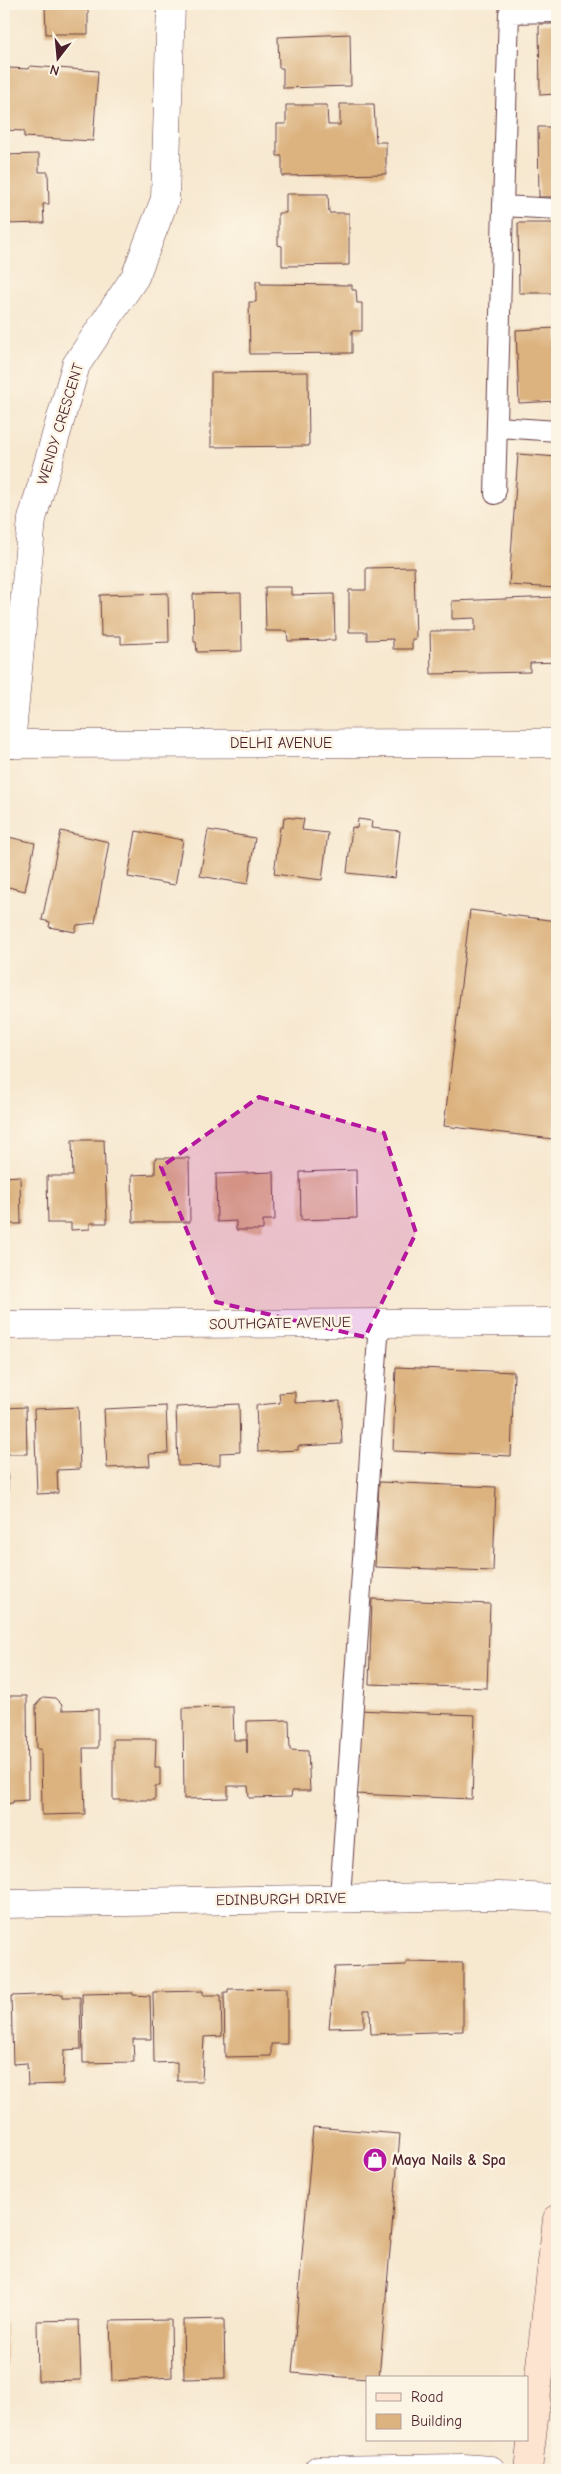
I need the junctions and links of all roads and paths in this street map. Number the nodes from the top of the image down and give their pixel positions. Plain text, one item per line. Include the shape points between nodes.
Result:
1 (171, 4) edge
2 (557, 12) edge
3 (503, 206) junction
4 (557, 209) edge
5 (498, 427) junction
6 (557, 431) edge
7 (495, 494) dead end
8 (557, 743) edge
9 (8, 744) edge
10 (379, 1322) junction
11 (557, 1322) edge
12 (4, 1325) edge
13 (340, 1898) junction
14 (557, 1898) edge
15 (4, 1904) edge
16 (557, 2219) edge
17 (318, 2470) edge
18 (491, 2470) edge
19 (528, 2470) edge

1 - 9 street, WENDY CRESCENT via 165,199 135,277 76,365 34,510
2 - 3 lane via 509,13
3 - 4 lane
3 - 5 lane
5 - 6 lane
5 - 7 lane
8 - 9 street, DELHI AVENUE
10 - 11 street, SOUTHGATE AVENUE
10 - 12 street, SOUTHGATE AVENUE
10 - 13 lane
13 - 14 street, EDINBURGH DRIVE
13 - 15 street, EDINBURGH DRIVE
16 - 19 main road
17 - 18 street

